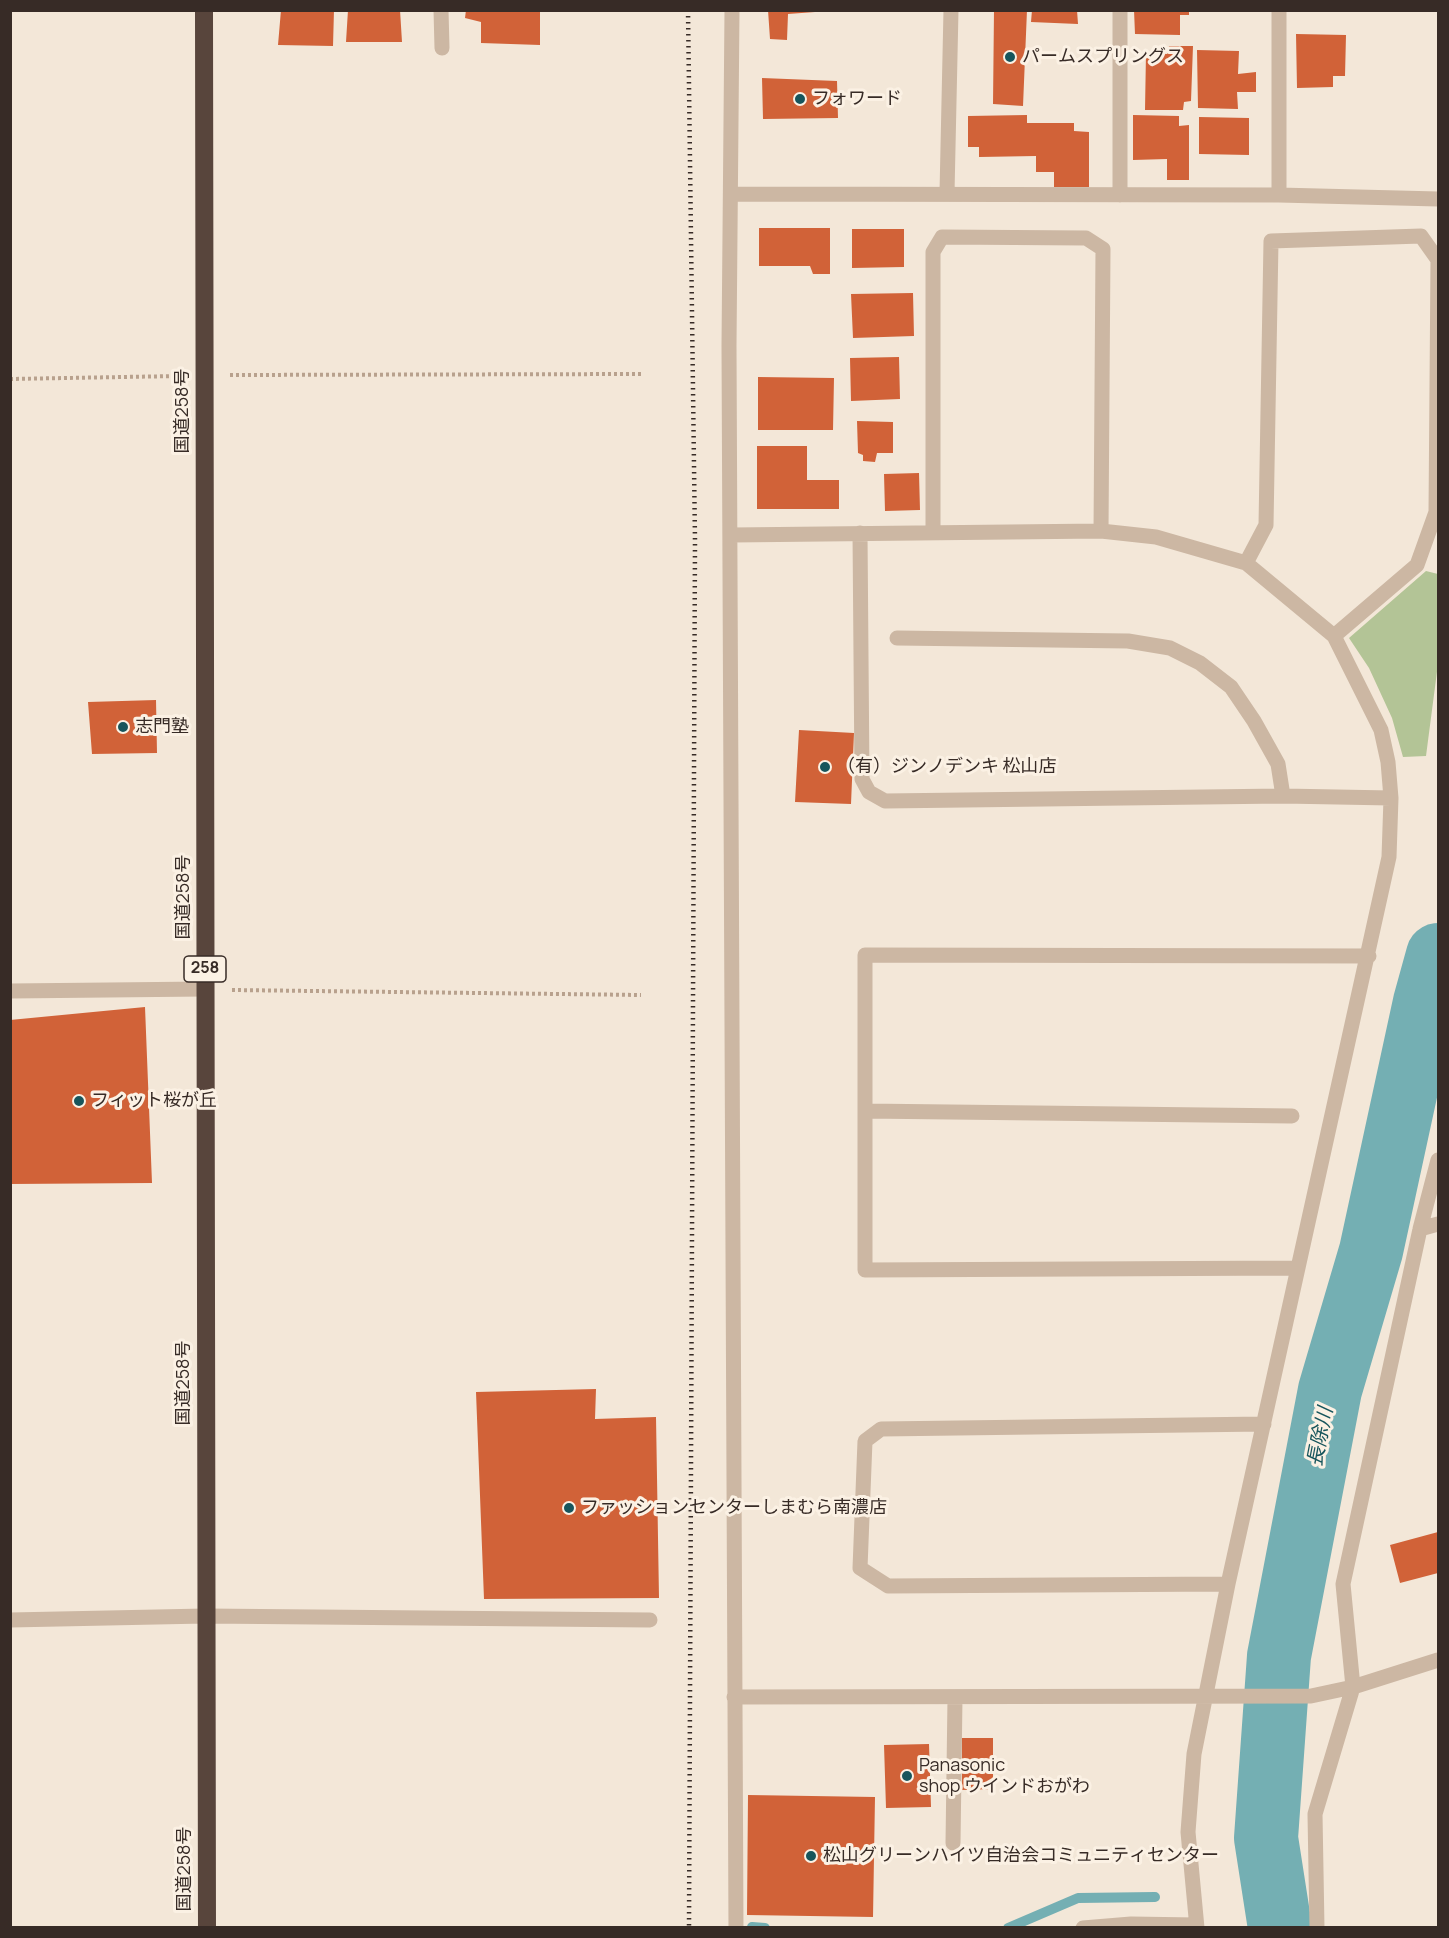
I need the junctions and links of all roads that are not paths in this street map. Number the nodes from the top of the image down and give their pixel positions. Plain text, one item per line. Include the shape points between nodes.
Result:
1 (204, 10) edge
2 (441, 10) edge
3 (732, 10) edge
4 (951, 10) edge
5 (1120, 10) edge
6 (1279, 10) edge
7 (442, 48) dead end
8 (948, 193) junction
9 (731, 194) junction
10 (1120, 195) junction
11 (1279, 195) junction
12 (1438, 198) edge
13 (933, 531) junction
14 (1101, 531) junction
15 (860, 533) junction
16 (732, 535) junction
17 (1246, 562) junction
18 (1334, 636) junction
19 (897, 638) dead end
20 (1283, 796) junction
21 (1391, 798) junction
22 (1369, 956) junction
23 (205, 989) junction
24 (10, 991) edge
25 (865, 1111) junction
26 (1292, 1116) dead end
27 (1438, 1160) edge
28 (1438, 1224) edge
29 (1420, 1229) junction
30 (1298, 1268) junction
31 (1264, 1424) junction
32 (1228, 1584) junction
33 (205, 1616) junction
34 (10, 1620) edge
35 (650, 1620) dead end
36 (1438, 1660) edge
37 (1353, 1687) junction
38 (734, 1697) junction
39 (955, 1698) junction
40 (1206, 1698) junction
41 (953, 1843) dead end
42 (1197, 1926) edge
43 (207, 1928) edge
44 (736, 1928) edge
45 (1083, 1928) edge
46 (1317, 1928) edge

1 - 23 highway, 国道258号 / 258
2 - 7 street
3 - 9 street
4 - 8 street
5 - 10 street
6 - 11 street
8 - 9 street
8 - 10 street
9 - 16 street
10 - 11 street
11 - 12 street
13 - 14 street
13 - 14 street via 933,252 942,237 1086,238 1103,249
13 - 15 street
14 - 17 street via 1156,537
15 - 16 street
15 - 20 street via 862,779 869,792 885,801
16 - 38 street
17 - 18 street
17 - 18 street via 1266,525 1271,241 1421,237 1438,260 1436,512 1417,565
18 - 21 street via 1381,730
19 - 20 street via 1128,641 1170,648 1200,663 1231,687 1278,764
20 - 21 street
21 - 22 street via 1389,856
22 - 25 street via 864,955
22 - 30 street
23 - 24 street
23 - 33 highway, 国道258号 / 258
25 - 26 street
25 - 30 street via 865,1270
27 - 29 street
28 - 29 street
29 - 37 street via 1343,1584
30 - 31 street
31 - 32 street
31 - 32 street via 881,1429 865,1442 860,1568 888,1586
32 - 40 street
33 - 34 street
33 - 35 street
33 - 43 highway, 国道258号 / 258
36 - 37 street
37 - 40 street via 1311,1696
37 - 46 street via 1315,1814
38 - 39 street
38 - 44 street
39 - 40 street
39 - 41 street
40 - 42 street via 1194,1754 1188,1832
42 - 45 street via 1131,1924

